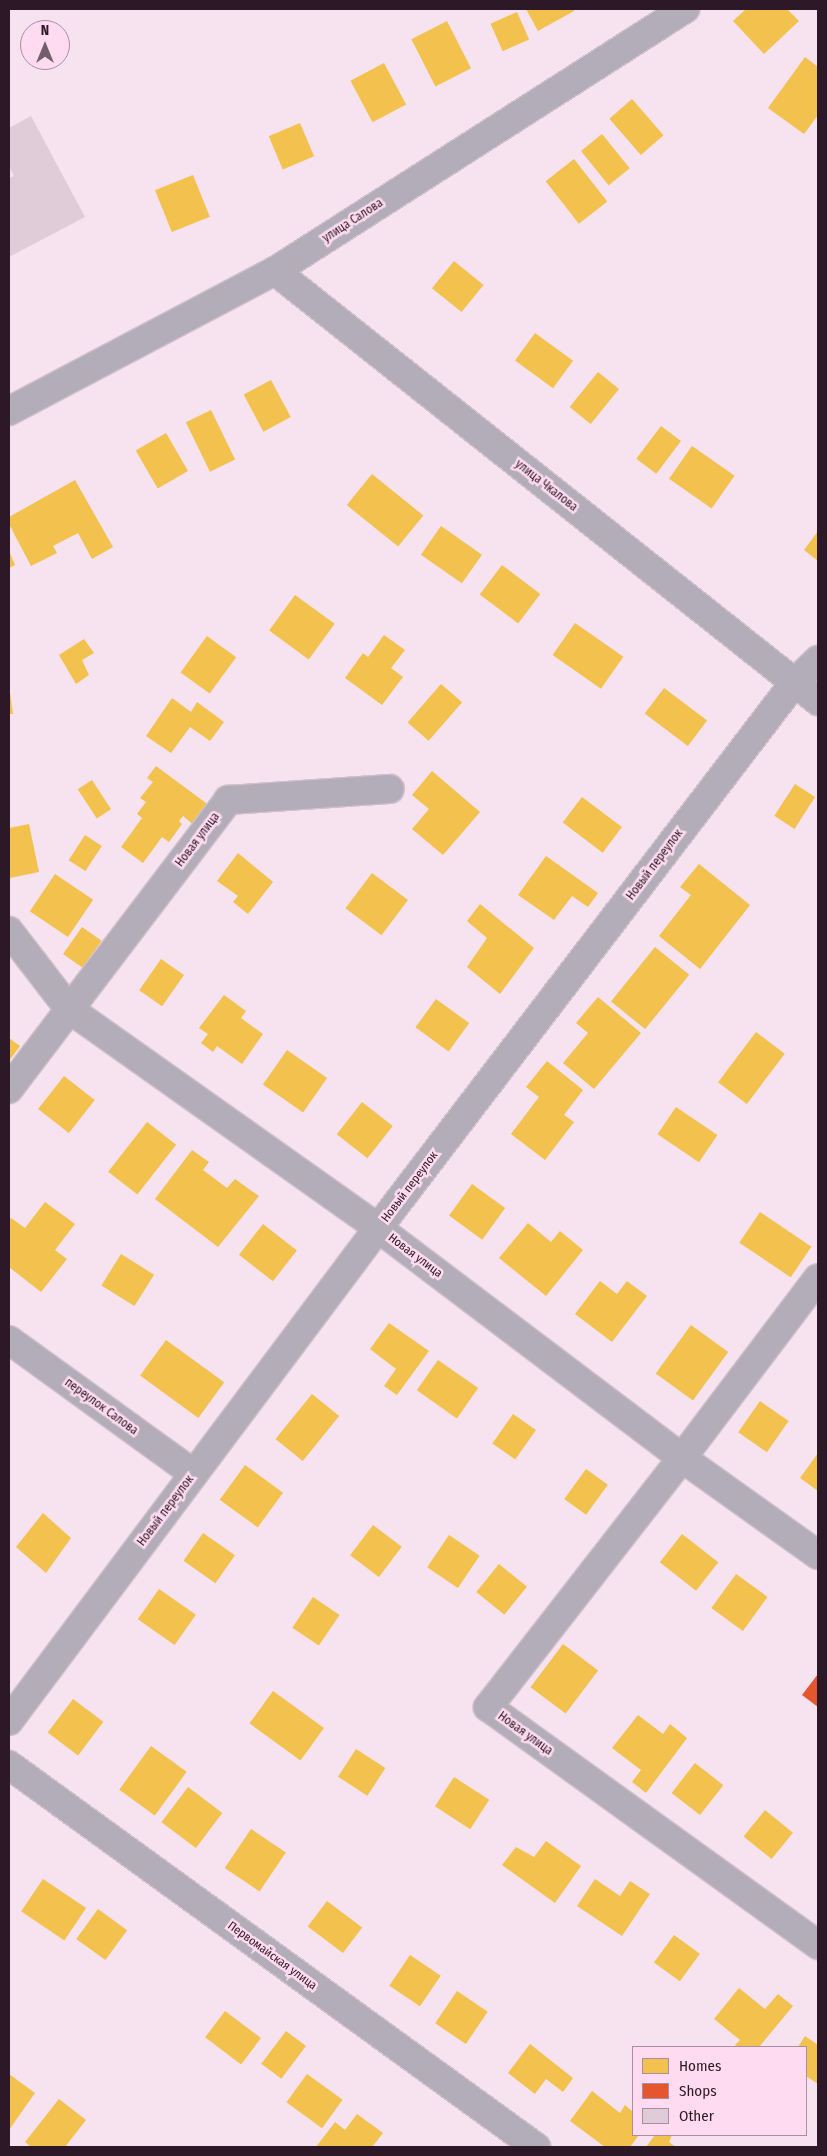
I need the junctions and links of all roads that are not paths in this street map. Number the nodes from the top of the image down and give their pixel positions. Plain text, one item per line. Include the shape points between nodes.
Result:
1 (685, 9) edge
2 (275, 271) junction
3 (9, 411) edge
4 (818, 660) edge
5 (794, 684) junction
6 (818, 701) edge
7 (390, 789) dead end
8 (9, 931) edge
9 (69, 1009) junction
10 (9, 1089) edge
11 (378, 1228) junction
12 (818, 1278) edge
13 (9, 1340) edge
14 (682, 1458) junction
15 (194, 1474) junction
16 (818, 1555) edge
17 (9, 1721) edge
18 (9, 1765) edge
19 (818, 1945) edge
20 (536, 2147) edge

1 - 2 street, улица Салова
2 - 3 street, улица Салова
2 - 5 street, улица Чкалова
4 - 5 street, Новый переулок
5 - 6 street, улица Чкалова
5 - 11 street, Новый переулок
7 - 9 street, Новая улица via 228,800
8 - 9 street, Новая улица
9 - 10 street, Новая улица
9 - 11 street, Новая улица
11 - 14 street, Новая улица
11 - 15 street, Новый переулок
12 - 14 street, Новая улица
13 - 15 street, переулок Салова
14 - 16 street, Новая улица
14 - 19 street, Новая улица via 488,1707
15 - 17 street, Новый переулок
18 - 20 street, Первомайская улица

